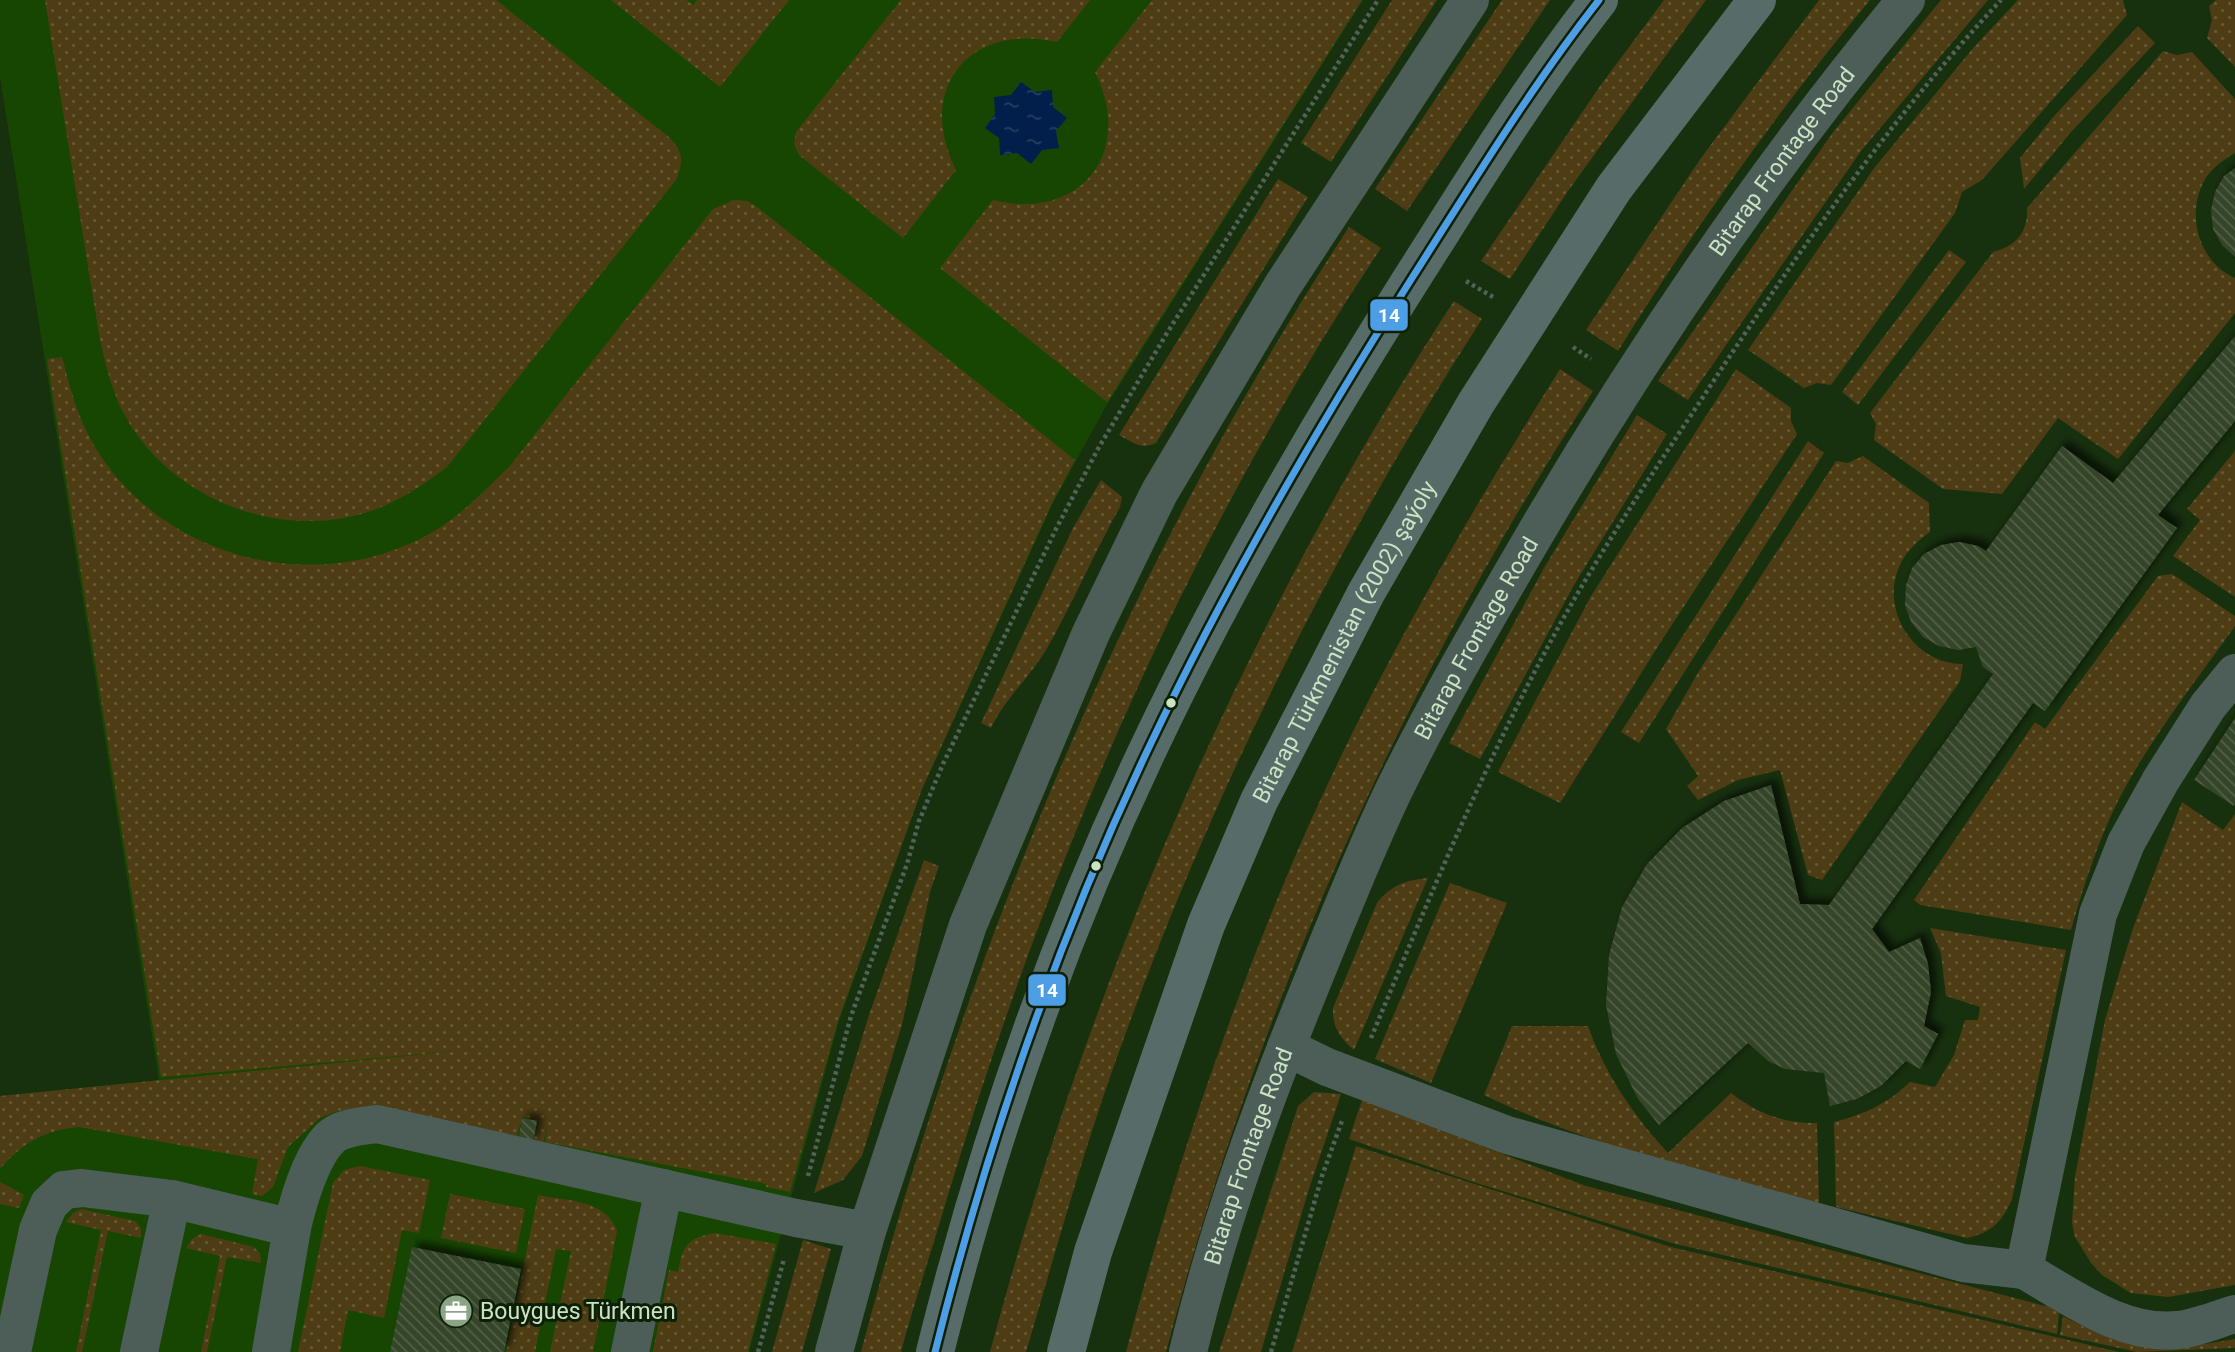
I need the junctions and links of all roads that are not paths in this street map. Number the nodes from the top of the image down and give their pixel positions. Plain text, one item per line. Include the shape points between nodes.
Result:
1 (1469, 0) edge
2 (1599, 0) edge
3 (1757, 0) edge
4 (1906, 0) edge
5 (2235, 673) edge
6 (1286, 1047) junction
7 (664, 1188) junction
8 (172, 1199) junction
9 (292, 1228) junction
10 (867, 1231) junction
11 (2024, 1270) junction
12 (2235, 1314) edge
13 (12, 1352) edge
14 (139, 1352) edge
15 (271, 1352) edge
16 (630, 1352) edge
17 (834, 1352) edge
18 (935, 1352) edge
19 (1066, 1352) edge
20 (1188, 1352) edge

1 - 10 street via 1283,285 1159,493 1091,633 968,925
2 - 18 main road via 1508,128 1364,355 1249,553 1154,735 1071,928 1021,1063 957,1264
3 - 19 main road, Bitarap Türkmenistan (2002) şaýoly via 1614,188 1476,403 1366,593 1277,766 1206,925 1093,1252
4 - 6 street, Bitarap Frontage Road via 1748,205 1563,485 1392,794
5 - 11 street via 2161,780 2126,844 2098,914
6 - 11 street via 1507,1135 1963,1263
6 - 20 street, Bitarap Frontage Road via 1239,1173
7 - 9 street via 377,1124 331,1137 299,1201
7 - 10 street
7 - 16 street
8 - 9 street
8 - 13 street via 82,1188 64,1190 49,1204 38,1230
8 - 14 street
9 - 15 street
10 - 17 street
11 - 12 street via 2135,1327 2177,1330

